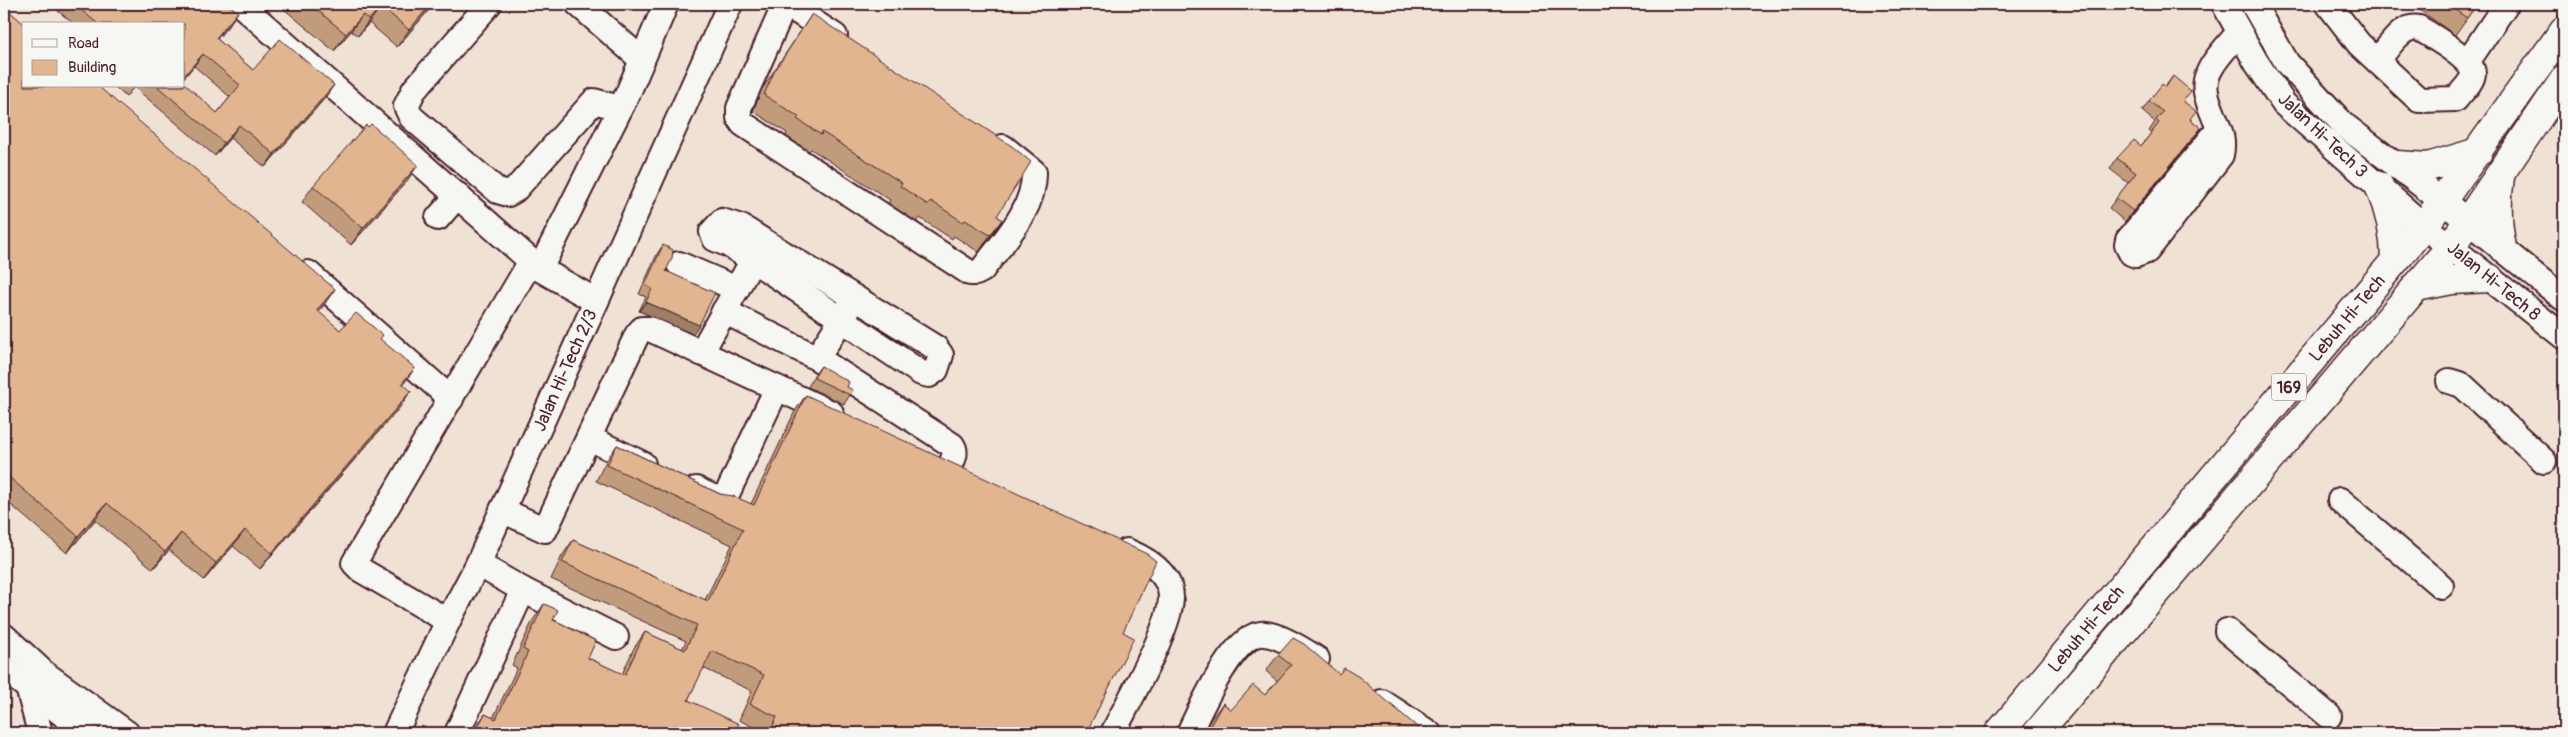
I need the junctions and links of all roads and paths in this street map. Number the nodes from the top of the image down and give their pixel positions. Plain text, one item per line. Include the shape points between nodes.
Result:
1 (240, 4) edge
2 (489, 4) edge
3 (578, 4) edge
4 (666, 4) edge
5 (730, 4) edge
6 (786, 4) edge
7 (2224, 4) edge
8 (2252, 4) edge
9 (2328, 4) edge
10 (2506, 4) edge
11 (2564, 30) edge
12 (2239, 32) junction
13 (853, 48) edge
14 (642, 60) junction
15 (2377, 61) junction
16 (2468, 61) junction
17 (2564, 80) edge
18 (620, 108) junction
19 (2219, 129) junction
20 (986, 135) edge
21 (2478, 152) junction
22 (2397, 165) junction
23 (2501, 173) junction
24 (2379, 186) junction
25 (458, 194) junction
26 (2444, 201) junction
27 (438, 218) dead end
28 (2468, 221) junction
29 (2424, 226) junction
30 (2450, 246) junction
31 (2502, 248) junction
32 (758, 251) junction
33 (289, 256) edge
34 (2395, 260) junction
35 (679, 264) dead end
36 (535, 265) junction
37 (2489, 278) junction
38 (2416, 286) junction
39 (737, 290) junction
40 (2564, 298) edge
41 (855, 299) junction
42 (596, 301) junction
43 (724, 311) junction
44 (841, 319) junction
45 (2564, 337) edge
46 (701, 353) junction
47 (817, 358) junction
48 (2449, 381) dead end
49 (777, 388) junction
50 (451, 399) junction
51 (850, 422) edge
52 (589, 438) junction
53 (2544, 461) dead end
54 (949, 469) edge
55 (2340, 500) dead end
56 (502, 510) junction
57 (1110, 543) edge
58 (478, 564) junction
59 (2441, 586) dead end
60 (523, 590) junction
61 (448, 621) junction
62 (2227, 631) dead end
63 (4, 636) edge
64 (616, 637) dead end
65 (4, 669) edge
66 (1335, 670) edge
67 (29, 691) junction
68 (1366, 691) edge
69 (2329, 716) dead end
70 (40, 733) edge
71 (87, 733) edge
72 (127, 733) edge
73 (395, 733) edge
74 (457, 733) edge
75 (1113, 733) edge
76 (1189, 733) edge
77 (1428, 733) edge
78 (1999, 733) edge
79 (2037, 733) edge

1 - 25 street
2 - 18 street via 414,90 406,106 411,116 498,191 508,194 515,190 594,101
3 - 14 street
4 - 14 street
5 - 42 street, Jalan Hi-Tech 2/3
6 - 13 street
6 - 20 street via 739,108 743,124 945,257 976,273 982,270 1024,212 1034,188 1034,172
7 - 12 street, Jalan Hi-Tech 3
8 - 22 street, Jalan Hi-Tech 3 via 2287,63 2344,125
9 - 15 street via 2359,44
10 - 16 street
11 - 21 main road, Lebuh Hi-Tech / 169
12 - 19 street via 2208,72 2205,81
12 - 24 street, Jalan Hi-Tech 3 via 2284,104
14 - 18 street
15 - 16 street via 2404,30 2412,26
15 - 16 street via 2419,100 2456,99 2472,78 2473,71
17 - 23 main road, Lebuh Hi-Tech / 169
18 - 36 street
19 - 19 street via 2223,145 2221,154 2147,251 2136,255 2131,253 2128,240
21 - 22 main road via 2428,167
21 - 26 main road, Lebuh Hi-Tech / 169
22 - 26 street, Jalan Hi-Tech 3
23 - 28 main road, Lebuh Hi-Tech / 169
23 - 31 main road via 2497,214
24 - 29 street, Jalan Hi-Tech 3
24 - 34 main road via 2392,219
25 - 27 street
25 - 36 street
26 - 28 street, Jalan Hi-Tech 8
26 - 29 main road, Lebuh Hi-Tech / 169
28 - 30 main road, Lebuh Hi-Tech / 169
28 - 31 street, Jalan Hi-Tech 8
29 - 30 street, Jalan Hi-Tech 8
29 - 34 main road, Lebuh Hi-Tech / 169
30 - 37 street, Jalan Hi-Tech 8
30 - 38 main road, Lebuh Hi-Tech / 169
31 - 40 street, Jalan Hi-Tech 8
32 - 39 street
32 - 41 street
32 - 44 street
33 - 50 street
34 - 78 main road, Lebuh Hi-Tech / 169
35 - 39 street
36 - 42 street
36 - 50 street
37 - 38 main road
37 - 45 street, Jalan Hi-Tech 8
38 - 79 main road, Lebuh Hi-Tech / 169
39 - 43 street
41 - 44 street
41 - 44 street via 936,348 941,355 936,370 929,375 921,373
42 - 56 street, Jalan Hi-Tech 2/3
43 - 46 street
43 - 47 street
44 - 47 street
46 - 49 street
46 - 52 street via 650,329 642,329
47 - 54 street via 952,445 955,455
48 - 53 street via 2462,385
49 - 51 street
49 - 52 street via 727,494 722,498 715,498
50 - 61 street via 354,564
52 - 56 street via 545,530
55 - 59 street
56 - 58 street, Jalan Hi-Tech 2/3
57 - 75 street via 1155,567 1166,581 1171,598 1162,631
58 - 60 street
58 - 61 street, Jalan Hi-Tech 2/3
60 - 64 street
60 - 74 street
61 - 73 street, Jalan Hi-Tech 2/3
62 - 69 street
63 - 72 street via 44,672
65 - 67 street
66 - 76 street via 1303,650 1265,633 1251,637 1240,645 1204,701
67 - 70 street
67 - 71 street
68 - 77 street

